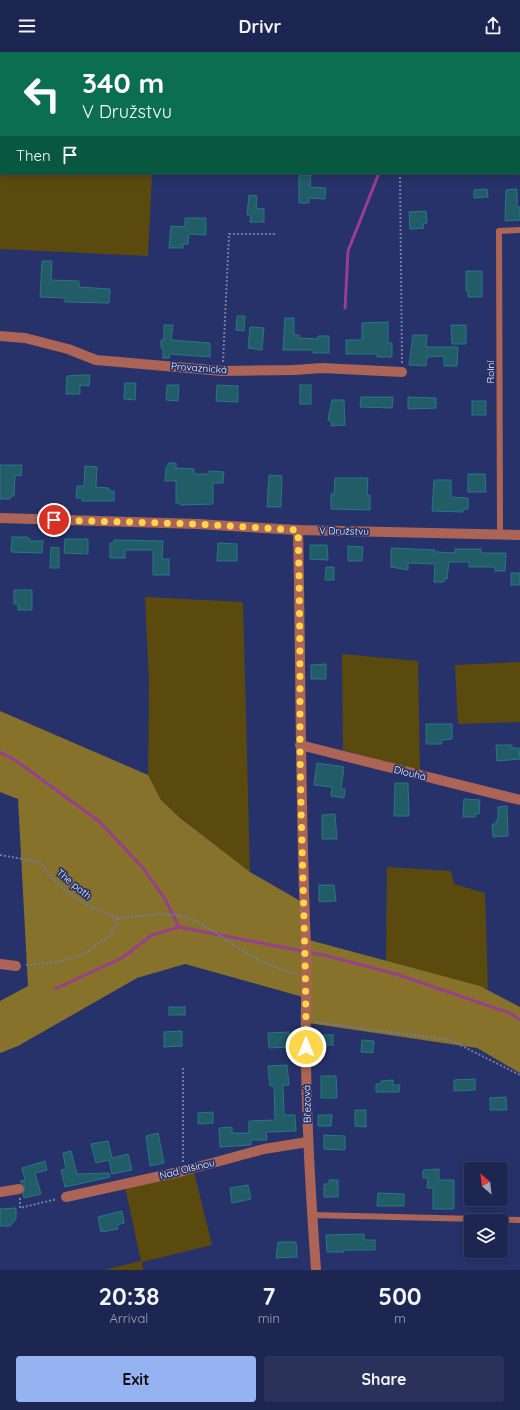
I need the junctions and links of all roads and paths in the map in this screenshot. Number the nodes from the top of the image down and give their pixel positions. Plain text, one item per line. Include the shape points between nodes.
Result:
1 (400, 174) edge
2 (520, 230) edge
3 (275, 234) dead end
4 (0, 336) edge
5 (222, 371) junction
6 (402, 372) joint
7 (0, 518) edge
8 (298, 530) junction
9 (500, 534) junction
10 (520, 535) edge
11 (300, 744) junction
12 (520, 800) edge
13 (0, 855) edge
14 (118, 918) junction
15 (0, 964) edge
16 (16, 966) joint
17 (306, 976) junction
18 (306, 1021) junction
19 (183, 1066) dead end
20 (520, 1075) edge
21 (308, 1142) junction
22 (183, 1171) junction
23 (19, 1189) joint
24 (0, 1192) edge
25 (66, 1197) joint
26 (312, 1215) junction
27 (520, 1220) edge
28 (316, 1270) edge

1 - 6 path
2 - 9 lane, Rolní via 499,231
3 - 5 path via 229,234
4 - 5 street, Provaznická via 25,338 68,349 96,360
5 - 6 street, Provaznická via 322,368
7 - 8 street, V Družstvu
8 - 9 street, V Družstvu
8 - 11 street, Březová via 302,692
9 - 10 street, V Družstvu
11 - 12 street, Dlouhá
11 - 17 street, Březová
13 - 14 path, The path via 40,862 47,873 73,897 98,912
14 - 16 path via 115,930 108,938 81,956 63,961
14 - 17 path via 165,914 180,916 210,928 266,963
15 - 16 street
17 - 18 street, Březová
18 - 20 path via 450,1040
18 - 21 street, Březová
19 - 22 path
21 - 22 street, Nad Olšinou via 264,1150
21 - 26 street, Březová
22 - 25 street, Nad Olšinou
23 - 24 street
23 - 25 path via 20,1208
26 - 27 lane
26 - 28 street, Březová

